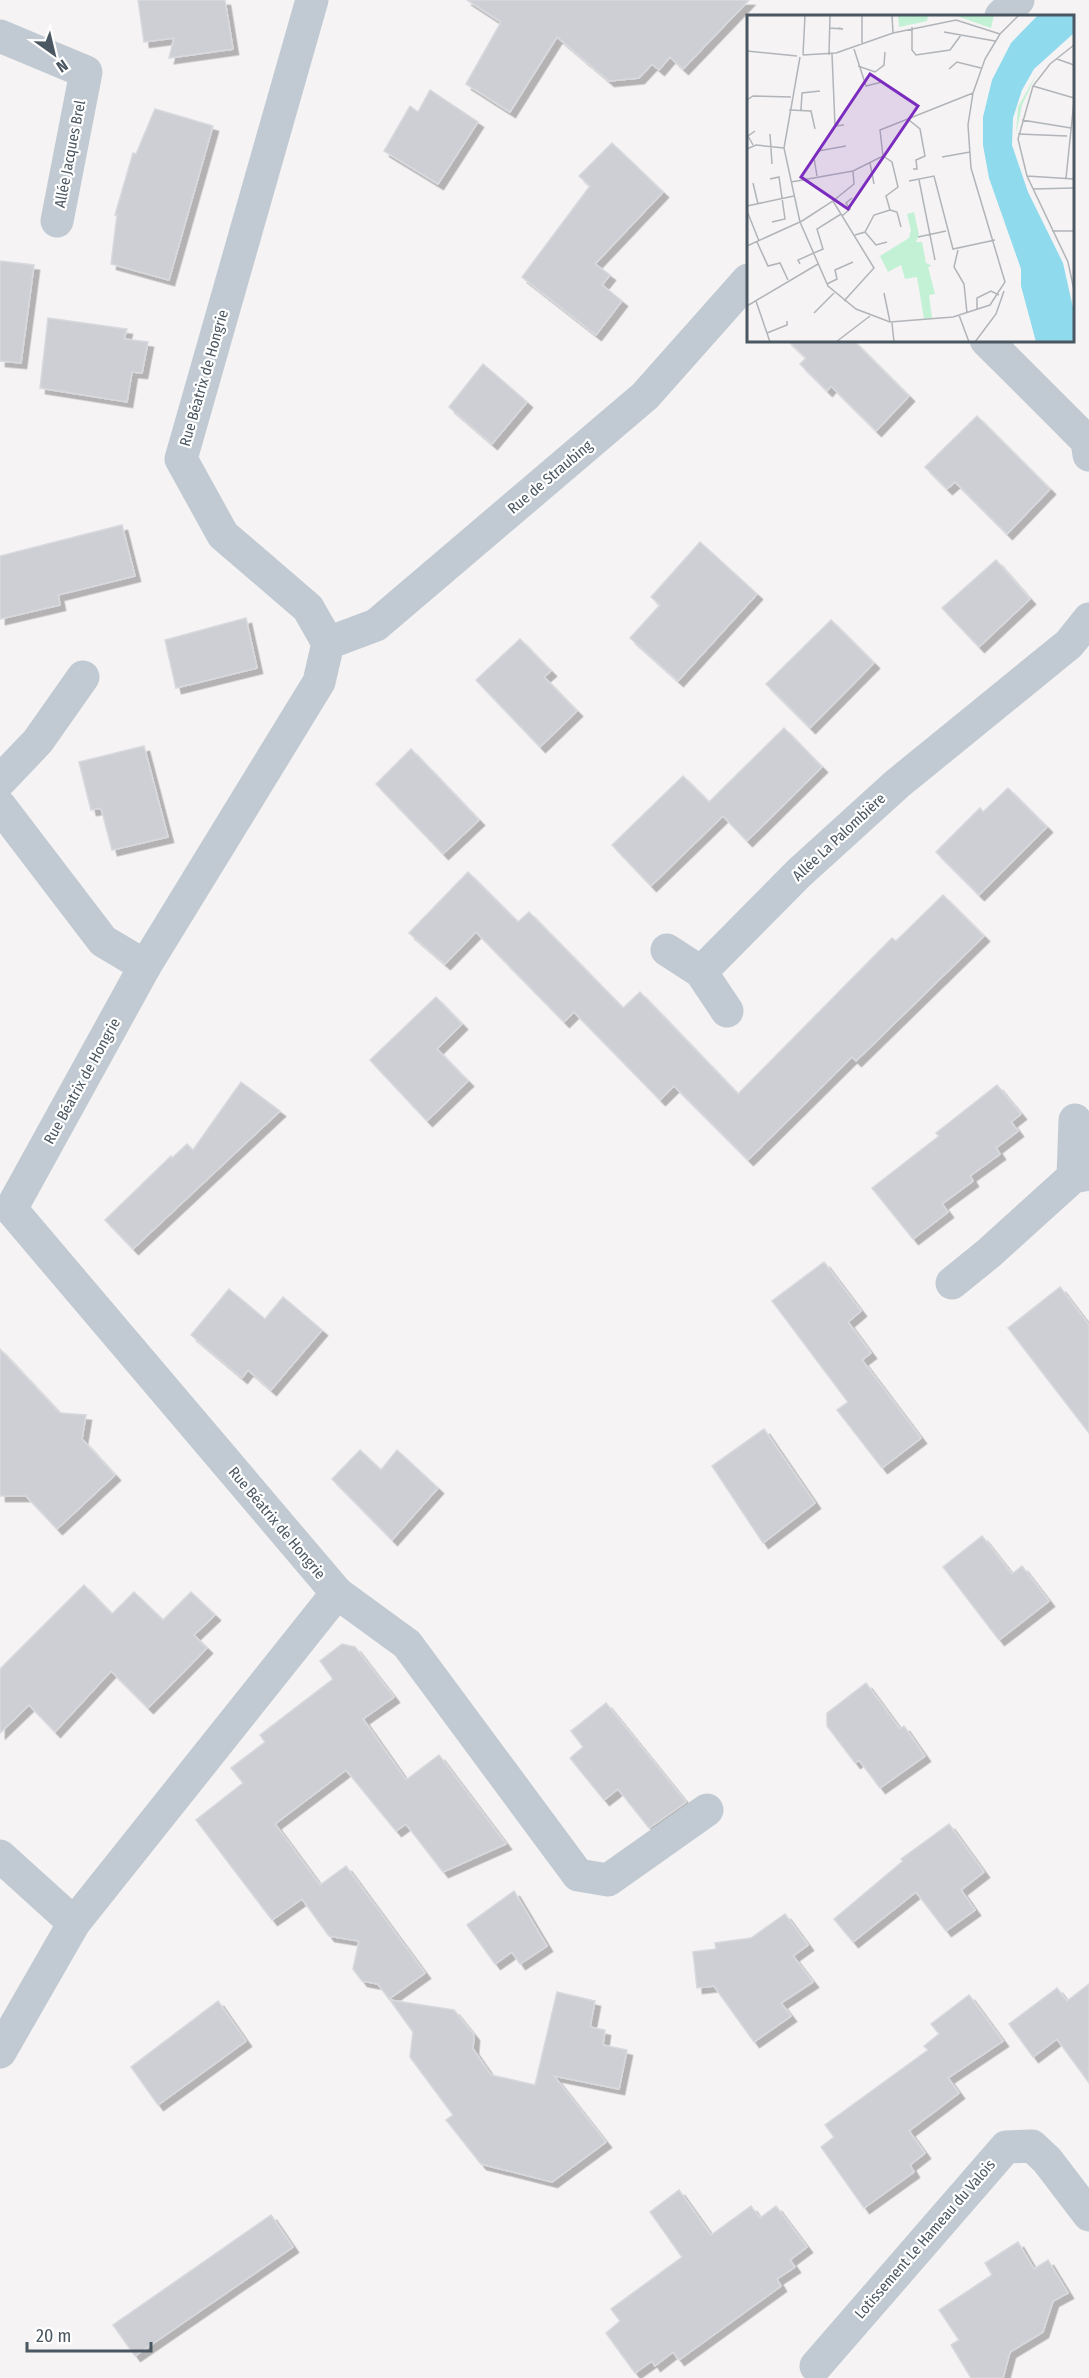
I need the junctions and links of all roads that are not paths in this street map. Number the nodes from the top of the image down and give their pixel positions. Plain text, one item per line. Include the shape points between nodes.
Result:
1 (312, 0) edge
2 (1018, 0) edge
3 (1002, 15) edge
4 (0, 36) edge
5 (57, 221) dead end
6 (747, 281) edge
7 (988, 342) edge
8 (1088, 446) edge
9 (1089, 619) edge
10 (328, 643) junction
11 (83, 677) dead end
12 (0, 782) edge
13 (0, 806) edge
14 (667, 950) dead end
15 (145, 966) junction
16 (701, 972) junction
17 (727, 1011) dead end
18 (1075, 1120) dead end
19 (1081, 1175) edge
20 (5, 1210) edge
21 (952, 1283) dead end
22 (337, 1593) junction
23 (707, 1810) dead end
24 (0, 1856) edge
25 (74, 1923) junction
26 (0, 2052) edge
27 (1089, 2215) edge
28 (816, 2366) dead end

1 - 10 street, Rue Béatrix de Hongrie via 181,459 223,535 309,608
2 - 3 street
4 - 5 street, Allée Jacques Brel via 86,72
6 - 10 street, Rue de Straubing via 645,396 376,625
7 - 8 street
9 - 16 street, Allée La Palombière via 1069,644 897,784 799,873
10 - 15 street, Rue Béatrix de Hongrie via 319,682
11 - 12 street via 38,741
13 - 15 street via 103,941
14 - 16 street
15 - 20 street, Rue Béatrix de Hongrie
16 - 17 street
18 - 19 street
19 - 21 street
20 - 22 street, Rue Béatrix de Hongrie
22 - 23 street via 407,1644 578,1875 608,1880
22 - 25 street, Rue Béatrix de Hongrie
24 - 25 street
25 - 26 street, Rue Béatrix de Hongrie
27 - 28 street, Lotissement Le Hameau du Valois via 1032,2146 1006,2147

